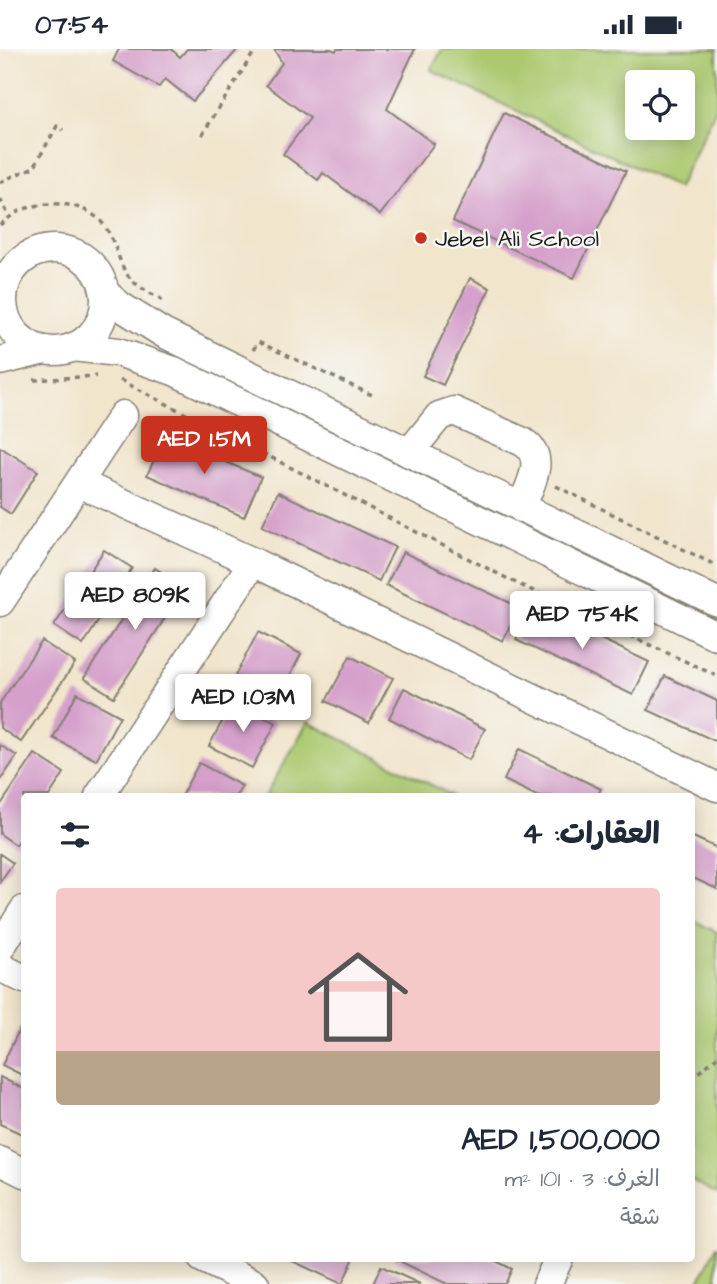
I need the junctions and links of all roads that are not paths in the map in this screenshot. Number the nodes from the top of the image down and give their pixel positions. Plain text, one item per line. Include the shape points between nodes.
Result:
1 (105, 293) junction
2 (2, 315) edge
3 (73, 347) junction
4 (45, 349) junction
5 (0, 361) edge
6 (123, 415) dead end
7 (409, 453) junction
8 (79, 483) junction
9 (521, 509) junction
10 (253, 562) junction
11 (0, 602) edge
12 (717, 602) edge
13 (717, 636) edge
14 (717, 787) edge
15 (101, 793) edge
16 (21, 915) edge
17 (0, 948) edge
18 (0, 967) edge
19 (21, 978) edge
20 (0, 1161) edge
21 (21, 1172) edge
22 (210, 1262) edge
23 (557, 1262) edge
24 (255, 1284) edge
25 (547, 1284) edge

1 - 2 street via 86,260 62,249 45,250 17,266 8,280
1 - 3 street via 101,320 85,341
1 - 7 street via 155,329
2 - 4 street via 19,337
3 - 4 street
3 - 13 street via 126,354 174,371
4 - 5 street
6 - 8 street
7 - 9 street
7 - 9 street via 439,416 454,411 531,448 537,465
8 - 10 street
8 - 11 street
9 - 12 street
10 - 14 street
10 - 15 street
16 - 17 street
18 - 19 street
20 - 21 street
22 - 24 street
23 - 25 street

